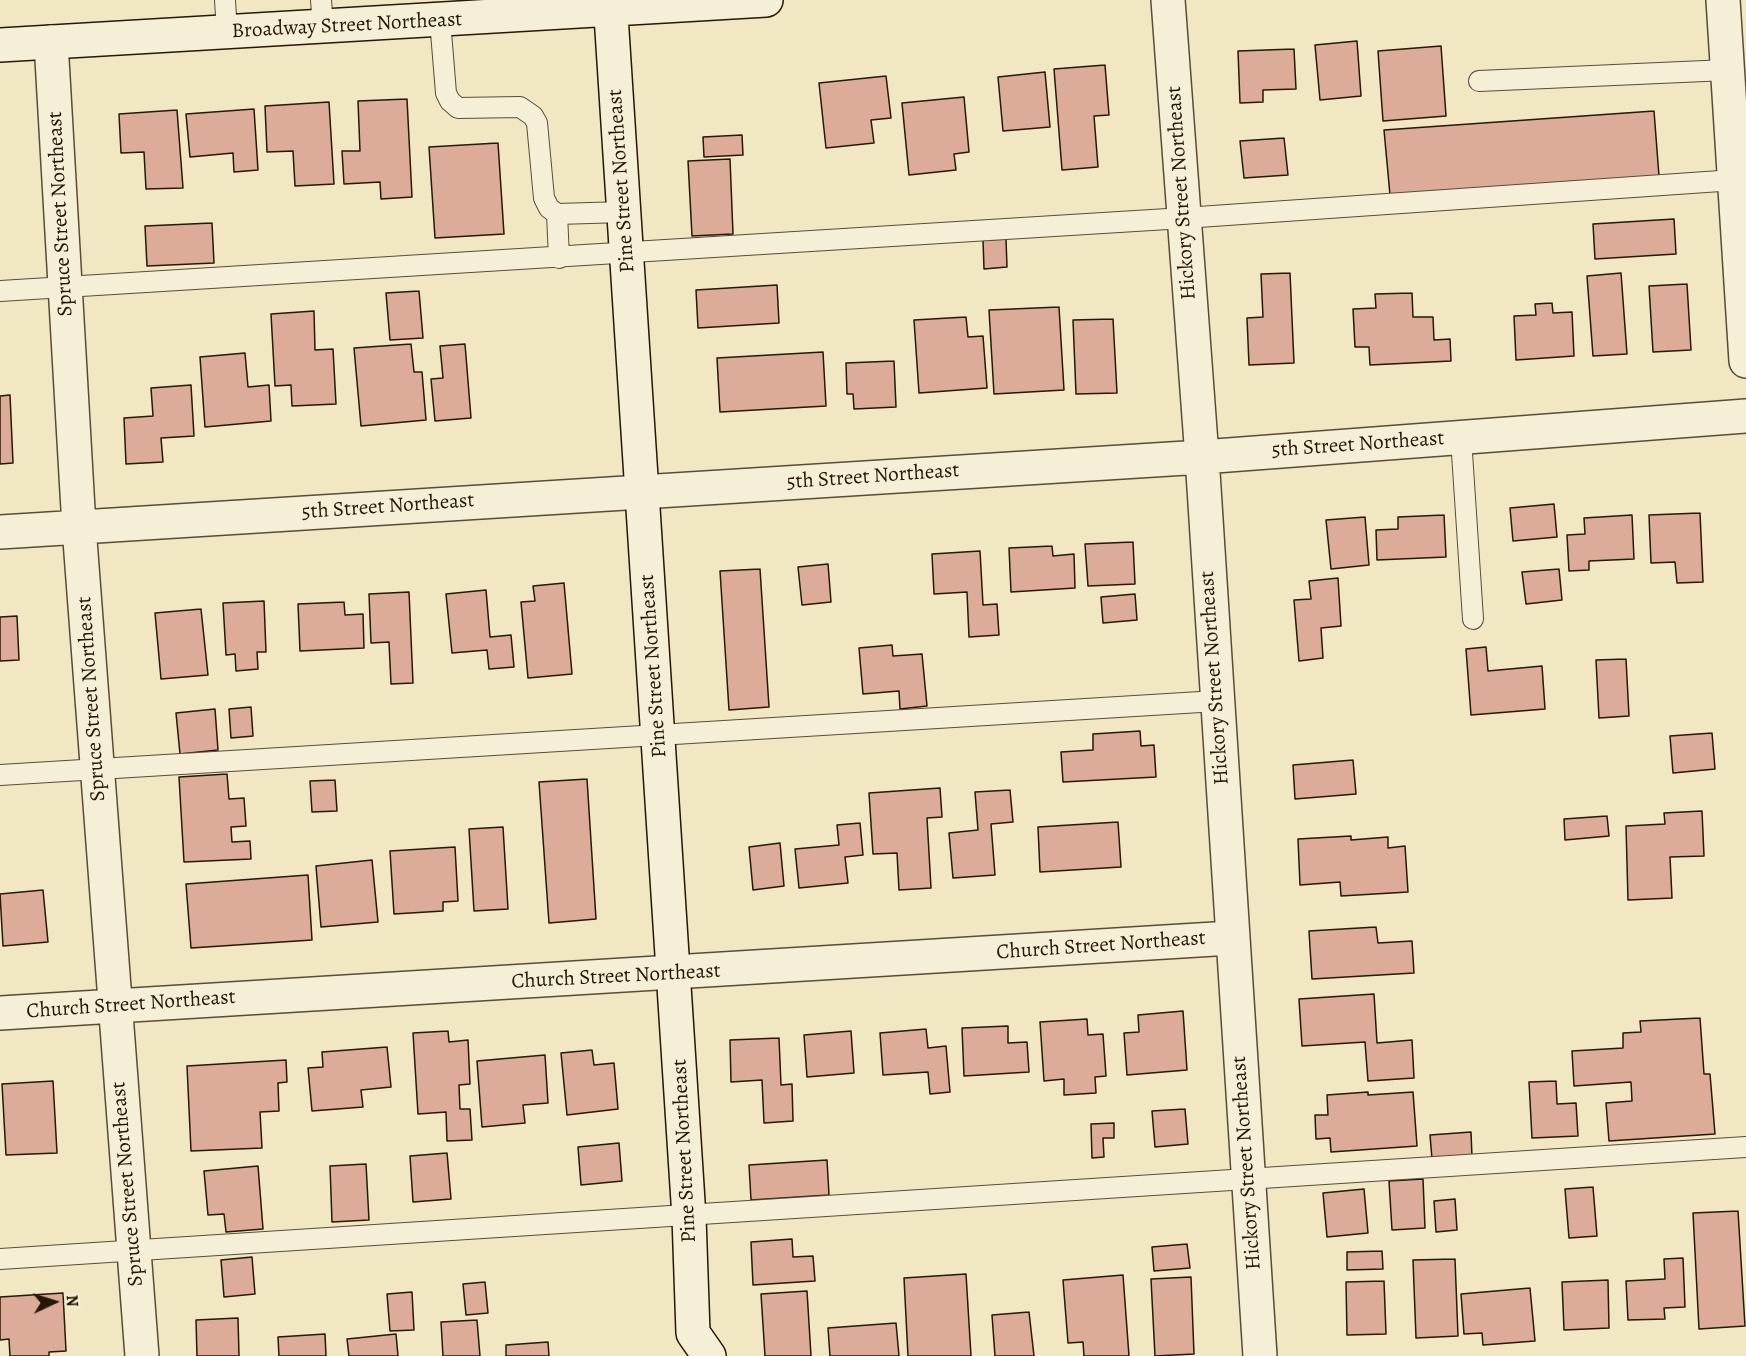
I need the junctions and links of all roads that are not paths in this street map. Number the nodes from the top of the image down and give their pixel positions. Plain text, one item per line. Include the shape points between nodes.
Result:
1 (225, 0) edge
2 (766, 0) edge
3 (1168, 0) edge
4 (1723, 0) edge
5 (610, 5) edge
6 (322, 14) edge
7 (440, 20) junction
8 (227, 33) junction
9 (51, 42) junction
10 (0, 45) edge
11 (1727, 70) junction
12 (1479, 81) dead end
13 (1739, 136) edge
14 (1735, 180) junction
15 (624, 212) junction
16 (557, 214) junction
17 (1184, 218) junction
18 (627, 254) junction
19 (559, 258) junction
20 (65, 288) junction
21 (0, 291) edge
22 (1746, 361) edge
23 (1746, 416) edge
24 (1461, 438) junction
25 (1202, 457) junction
26 (643, 491) junction
27 (79, 527) junction
28 (0, 532) edge
29 (1473, 619) dead end
30 (1217, 701) junction
31 (658, 735) junction
32 (97, 769) junction
33 (0, 775) edge
34 (1231, 938) junction
35 (674, 973) junction
36 (114, 1005) junction
37 (0, 1013) edge
38 (1746, 1147) edge
39 (1248, 1179) junction
40 (689, 1217) junction
41 (134, 1251) junction
42 (0, 1259) edge
43 (693, 1348) edge
44 (142, 1356) edge
45 (1260, 1356) edge

1 - 8 lane
2 - 5 street, Broadway Street Northeast
3 - 17 street, Hickory Street Northeast
4 - 11 street
5 - 7 street, Broadway Street Northeast
5 - 15 street, Pine Street Northeast
6 - 7 street, Broadway Street Northeast
6 - 8 street, Broadway Street Northeast
7 - 16 lane via 450,101 458,108 520,106 533,116 537,123 544,198
8 - 9 street, Broadway Street Northeast
9 - 10 street, Broadway Street Northeast
9 - 20 street, Spruce Street Northeast
11 - 12 lane
11 - 13 street
13 - 14 street
14 - 17 lane
14 - 22 street
15 - 16 lane
15 - 18 street, Pine Street Northeast
16 - 19 lane
17 - 18 lane
17 - 25 street, Hickory Street Northeast
18 - 19 lane
18 - 26 street, Pine Street Northeast
19 - 20 lane
20 - 21 lane
20 - 27 street, Spruce Street Northeast
23 - 24 street, 5th Street Northeast
24 - 25 street, 5th Street Northeast
24 - 29 lane
25 - 26 street, 5th Street Northeast
25 - 30 street, Hickory Street Northeast
26 - 27 street, 5th Street Northeast
26 - 31 street, Pine Street Northeast
27 - 28 street, 5th Street Northeast
27 - 32 street, Spruce Street Northeast
30 - 31 lane
30 - 34 street, Hickory Street Northeast
31 - 32 lane
31 - 35 street, Pine Street Northeast
32 - 33 lane
32 - 36 street, Spruce Street Northeast
34 - 35 street, Church Street Northeast
34 - 39 street, Hickory Street Northeast
35 - 36 street, Church Street Northeast
35 - 40 street, Pine Street Northeast
36 - 37 street, Church Street Northeast
36 - 41 street, Spruce Street Northeast
38 - 39 lane
39 - 40 lane
39 - 45 street, Hickory Street Northeast
40 - 41 lane
40 - 43 street, Pine Street Northeast
41 - 42 lane
41 - 44 street, Spruce Street Northeast

